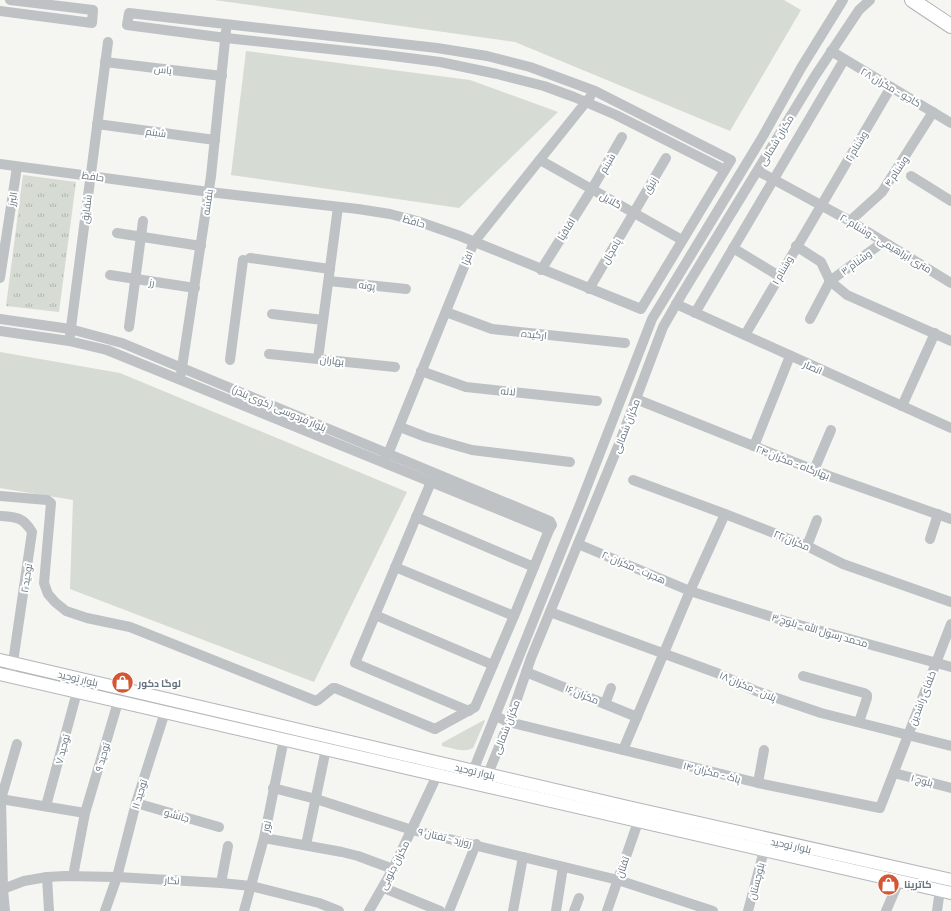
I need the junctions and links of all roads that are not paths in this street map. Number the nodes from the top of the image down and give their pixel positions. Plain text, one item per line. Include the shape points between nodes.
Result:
1 (10, 0) edge
2 (843, 0) edge
3 (870, 0) edge
4 (912, 0) edge
5 (0, 11) edge
6 (227, 24) junction
7 (951, 26) edge
8 (226, 38) junction
9 (108, 42) dead end
10 (831, 52) junction
11 (844, 60) junction
12 (105, 62) junction
13 (801, 68) junction
14 (222, 76) junction
15 (815, 76) junction
16 (891, 87) junction
17 (595, 91) junction
18 (586, 102) junction
19 (933, 112) junction
20 (951, 123) edge
21 (97, 124) junction
22 (622, 137) dead end
23 (215, 140) junction
24 (666, 158) dead end
25 (540, 160) junction
26 (0, 164) edge
27 (17, 167) junction
28 (725, 170) junction
29 (758, 171) junction
30 (90, 176) junction
31 (911, 176) dead end
32 (774, 180) junction
33 (592, 189) junction
34 (209, 192) junction
35 (951, 201) edge
36 (821, 205) junction
37 (338, 207) junction
38 (633, 212) junction
39 (143, 221) dead end
40 (850, 221) junction
41 (117, 233) dead end
42 (141, 237) junction
43 (682, 240) junction
44 (474, 242) junction
45 (883, 242) junction
46 (2, 246) edge
47 (201, 246) junction
48 (796, 246) junction
49 (733, 248) junction
50 (330, 269) junction
51 (541, 270) junction
52 (110, 275) dead end
53 (779, 276) junction
54 (0, 278) edge
55 (135, 279) junction
56 (329, 281) junction
57 (830, 281) junction
58 (951, 283) edge
59 (195, 288) junction
60 (589, 288) junction
61 (406, 289) dead end
62 (676, 304) junction
63 (446, 312) junction
64 (694, 312) junction
65 (272, 314) dead end
66 (0, 319) edge
67 (810, 319) dead end
68 (324, 320) junction
69 (129, 327) dead end
70 (70, 329) junction
71 (0, 331) edge
72 (935, 333) junction
73 (745, 335) junction
74 (69, 341) junction
75 (951, 341) edge
76 (625, 343) dead end
77 (269, 354) dead end
78 (790, 356) junction
79 (318, 359) junction
80 (230, 360) dead end
81 (395, 367) dead end
82 (182, 368) junction
83 (421, 371) junction
84 (180, 380) junction
85 (636, 399) junction
86 (597, 402) dead end
87 (902, 406) junction
88 (400, 427) junction
89 (951, 428) edge
90 (831, 430) dead end
91 (754, 446) junction
92 (388, 453) junction
93 (570, 462) dead end
94 (384, 463) junction
95 (814, 470) junction
96 (632, 480) dead end
97 (431, 482) junction
98 (0, 496) edge
99 (725, 514) junction
100 (938, 514) junction
101 (0, 516) edge
102 (416, 518) junction
103 (951, 519) edge
104 (818, 520) dead end
105 (550, 526) junction
106 (930, 539) dead end
107 (578, 544) junction
108 (807, 546) junction
109 (534, 566) junction
110 (395, 567) junction
111 (690, 591) junction
112 (951, 602) edge
113 (550, 612) junction
114 (375, 615) junction
115 (514, 616) junction
116 (951, 624) edge
117 (664, 653) junction
118 (0, 660) edge
119 (936, 662) junction
120 (13, 663) junction
121 (493, 665) junction
122 (951, 667) edge
123 (526, 672) junction
124 (5, 676) edge
125 (803, 676) dead end
126 (611, 688) dead end
127 (77, 692) junction
128 (118, 702) junction
129 (605, 704) junction
130 (469, 711) junction
131 (164, 712) junction
132 (495, 716) junction
133 (637, 717) junction
134 (509, 722) junction
135 (859, 722) junction
136 (908, 734) junction
137 (284, 739) junction
138 (17, 744) dead end
139 (951, 746) edge
140 (326, 749) junction
141 (623, 750) junction
142 (764, 750) dead end
143 (443, 764) junction
144 (473, 771) junction
145 (894, 772) junction
146 (488, 774) junction
147 (438, 775) junction
148 (758, 783) junction
149 (476, 784) junction
150 (273, 788) junction
151 (951, 788) edge
152 (0, 799) edge
153 (316, 800) junction
154 (136, 804) junction
155 (46, 806) junction
156 (85, 813) junction
157 (638, 822) junction
158 (219, 827) dead end
159 (412, 830) junction
160 (264, 838) junction
161 (476, 844) junction
162 (306, 845) junction
163 (766, 845) junction
164 (228, 846) dead end
165 (523, 857) junction
166 (563, 867) junction
167 (393, 869) junction
168 (73, 876) junction
169 (46, 877) junction
170 (117, 877) junction
171 (618, 880) junction
172 (951, 880) edge
173 (899, 881) junction
174 (221, 883) junction
175 (251, 886) junction
176 (384, 888) junction
177 (1, 889) edge
178 (946, 891) edge
179 (579, 898) dead end
180 (751, 910) edge
181 (5, 911) edge
182 (49, 911) edge
183 (105, 911) edge
184 (244, 911) edge
185 (339, 911) edge
186 (369, 911) edge
187 (440, 911) edge
188 (449, 911) edge
189 (513, 911) edge
190 (556, 911) edge
191 (574, 911) edge
192 (607, 911) edge
193 (713, 911) edge
194 (886, 911) edge
195 (936, 911) edge

1 - 5 street via 93,10 92,23
2 - 13 street, مکران شمالی
3 - 10 street, مکران شمالی via 859,10
4 - 7 highway
6 - 8 street, بنفشه
6 - 8 street via 128,13 127,25
6 - 17 street via 486,56 530,67
8 - 14 street, بنفشه
8 - 18 street via 440,62 544,86
9 - 12 street, شقایق
10 - 11 street, کاجو - مکران ۲۸
10 - 15 street, مکران شمالی
11 - 16 street, کاجو - مکران ۲۸
11 - 32 street
12 - 14 street, یاس
12 - 21 street, شقایق
13 - 15 street
13 - 132 street, مکران شمالی via 764,136 652,319
14 - 23 street, بنفشه
15 - 29 street, مکران شمالی
16 - 19 street, کاجو - مکران ۲۸
16 - 36 street, وشنام ۲
17 - 18 street, افرا
17 - 28 street, حافظ via 731,160
18 - 25 street, افرا
18 - 28 street
19 - 20 street, کاجو - مکران ۲۸
19 - 40 street, وشنام ۴ via 882,192
21 - 23 street, شبنم
21 - 30 street, شقایق
22 - 33 street, شبنم
23 - 34 street, بنفشه
24 - 38 street, زنبق
25 - 33 street, گلایل
25 - 44 street, افرا
26 - 27 street, حافظ
27 - 30 street, حافظ
27 - 46 street, البرز
28 - 43 street, حافظ
29 - 32 street, ۲۰ متری ابراهیمی - وشنام
29 - 62 street, مکران شمالی
30 - 34 street, حافظ
30 - 70 street, شقایق
31 - 35 street
32 - 36 street, ۲۰ متری ابراهیمی - وشنام
32 - 49 street
33 - 38 street, گلایل
33 - 51 street, اقاقیا
34 - 37 street, حافظ
34 - 47 street, بنفشه
36 - 40 street, ۲۰ متری ابراهیمی - وشنام
36 - 48 street, وشنام ۱
37 - 44 street, حافظ via 390,214
37 - 50 street
38 - 43 street, گلایل
38 - 60 street, پامچال
39 - 42 street
40 - 45 street, ۲۰ متری ابراهیمی - وشنام
41 - 42 street
42 - 47 street
42 - 55 street
43 - 60 street, حافظ via 641,309
44 - 51 street, حافظ
44 - 63 street, افرا
45 - 57 street, وشنام ۳
45 - 58 street, ۲۰ متری ابراهیمی - وشنام
46 - 54 street, البرز
47 - 59 street, بنفشه
48 - 53 street, وشنام ۱
48 - 57 street via 822,262
49 - 53 street
49 - 64 street
50 - 56 street
50 - 80 street via 246,259
51 - 60 street, حافظ
52 - 55 street, رز
53 - 73 street, وشنام ۱
55 - 59 street, رز
55 - 69 street
56 - 61 street, پونه
56 - 68 street
57 - 67 street
57 - 72 street via 847,295
59 - 82 street, بنفشه
62 - 64 street, انصار
62 - 85 street, مکران شمالی via 663,327
63 - 76 street, ارکیده via 492,329
63 - 83 street, افرا
64 - 73 street, انصار
65 - 68 street
66 - 70 street, بلوار فردوسی (کوی بندر)
68 - 79 street
70 - 74 street, شقایق
70 - 82 street, بلوار فردوسی (کوی بندر) via 122,343
71 - 74 street, بلوار فردوسی (کوی بندر)
72 - 75 street
72 - 87 street
73 - 78 street, انصار
74 - 84 street, بلوار فردوسی (کوی بندر) via 107,350
77 - 79 street, بهاران
78 - 87 street, انصار
78 - 91 street
79 - 81 street, بهاران
82 - 84 street, بنفشه
82 - 92 street, بلوار فردوسی (کوی بندر)
83 - 86 street, لاله via 466,387
83 - 88 street, افرا
84 - 94 street, بلوار فردوسی (کوی بندر)
85 - 91 street, بهارگاه - مکران ۲۴
85 - 107 street, مکران شمالی
87 - 89 street, انصار
88 - 92 street, افرا
88 - 93 street via 472,450
90 - 95 street
91 - 95 street, بهارگاه - مکران ۲۴
92 - 94 street, افرا
92 - 105 street, بلوار فردوسی (کوی بندر)
94 - 97 street, بلوار فردوسی (کوی بندر)
95 - 100 street, بهارگاه - مکران ۲۴
96 - 99 street, مکران ۲۲
97 - 102 street
97 - 105 street, بلوار فردوسی (کوی بندر)
98 - 130 street via 47,500 51,503 44,583 48,594 66,611 130,627 316,701 335,688 435,729
99 - 108 street, مکران ۲۲
99 - 111 street
100 - 103 street, بهارگاه - مکران ۲۴
100 - 106 street
101 - 120 street, توحید ۲ via 18,518 27,523 32,532
102 - 109 street
102 - 110 street
104 - 108 street
105 - 109 street
107 - 111 street, هجرت - مکران ۲۰
107 - 113 street, مکران شمالی
108 - 112 street, مکران ۲۲ via 843,564
109 - 115 street
110 - 114 street
110 - 115 street
111 - 117 street
111 - 119 street, محمد رسول الله - بلوچ ۳ via 785,622
113 - 117 street, پلان - مکران ۱۸
113 - 123 street, مکران شمالی
114 - 121 street
114 - 130 street via 355,663
115 - 121 street
116 - 119 street, خلفای راشدین
117 - 133 street
117 - 135 street, پلان - مکران ۱۸ via 756,691 821,713
118 - 120 main road, بلوار توحید
119 - 122 street, محمد رسول الله - بلوچ ۳
119 - 136 street, خلفای راشدین
120 - 124 street
120 - 143 main road, بلوار توحید
121 - 130 street via 475,707
123 - 129 street, مکران ۱۶
123 - 134 street, مکران شمالی
124 - 127 main road, بلوار توحید
125 - 135 street via 867,695
126 - 129 street
127 - 128 main road, بلوار توحید
127 - 155 street, توحید ۷
128 - 131 main road, بلوار توحید
128 - 156 street, توحید ۹
129 - 133 street, مکران ۱۶
131 - 137 main road, بلوار توحید
131 - 154 street, توحید ۱۱
132 - 134 street, پاک - مکران ۱۴
132 - 144 street, مکران شمالی
133 - 141 street
134 - 141 street, پاک - مکران ۱۴
134 - 146 street, مکران شمالی
135 - 136 street, پلان - مکران ۱۸
136 - 139 street, پلان - مکران ۱۸
136 - 145 street, خلفای راشدین
137 - 140 main road, بلوار توحید
137 - 150 street, نور
138 - 152 street
140 - 147 main road, بلوار توحید
140 - 153 street
141 - 148 street, پاک - مکران ۱۴
142 - 148 street
143 - 144 main road, بلوار توحید
143 - 147 street, مکران جنوبی
144 - 146 main road, بلوار توحید
144 - 149 street
145 - 148 street, پاک - مکران ۱۴ via 880,808
145 - 151 street, بلوچ ۱
146 - 149 street, مکران شمالی
146 - 163 main road, بلوار توحید
147 - 149 main road, بلوار توحید
147 - 159 street, مکران جنوبی
149 - 157 main road, بلوار توحید
150 - 153 street, روزرد - تفتان ۹
150 - 160 street, نور
152 - 155 street
152 - 177 street
153 - 159 street, روزرد - تفتان ۹
153 - 162 street
154 - 158 street, جانشو
154 - 170 street, توحید ۱۱
155 - 156 street
156 - 168 street, توحید ۹
157 - 163 main road, بلوار توحید
157 - 171 street, تفتان
159 - 161 street, روزرد - تفتان ۹
159 - 167 street, مکران جنوبی
160 - 162 street
160 - 175 street, نور
161 - 165 street, روزرد - تفتان ۹
161 - 188 street
162 - 167 street via 358,856
163 - 172 main road, بلوار توحید
163 - 173 main road, بلوار توحید
163 - 180 street, بلوچستان
164 - 174 street
165 - 166 street, روزرد - تفتان ۹
165 - 189 street
166 - 171 street, روزرد - تفتان ۹
166 - 190 street
167 - 176 street, مکران جنوبی
168 - 169 street, نگار
168 - 170 street, نگار
169 - 177 street, نگار
169 - 182 street
170 - 174 street, نگار
170 - 183 street, توحید ۱۱
171 - 192 street, تفتان
171 - 193 street, روزرد - تفتان ۹
173 - 178 main road, بلوار توحید
173 - 194 street
174 - 175 street, نگار
175 - 184 street, نور
175 - 185 street, نگار via 311,900
176 - 186 street, مکران جنوبی
176 - 187 street
177 - 181 street
178 - 195 street
179 - 191 street

